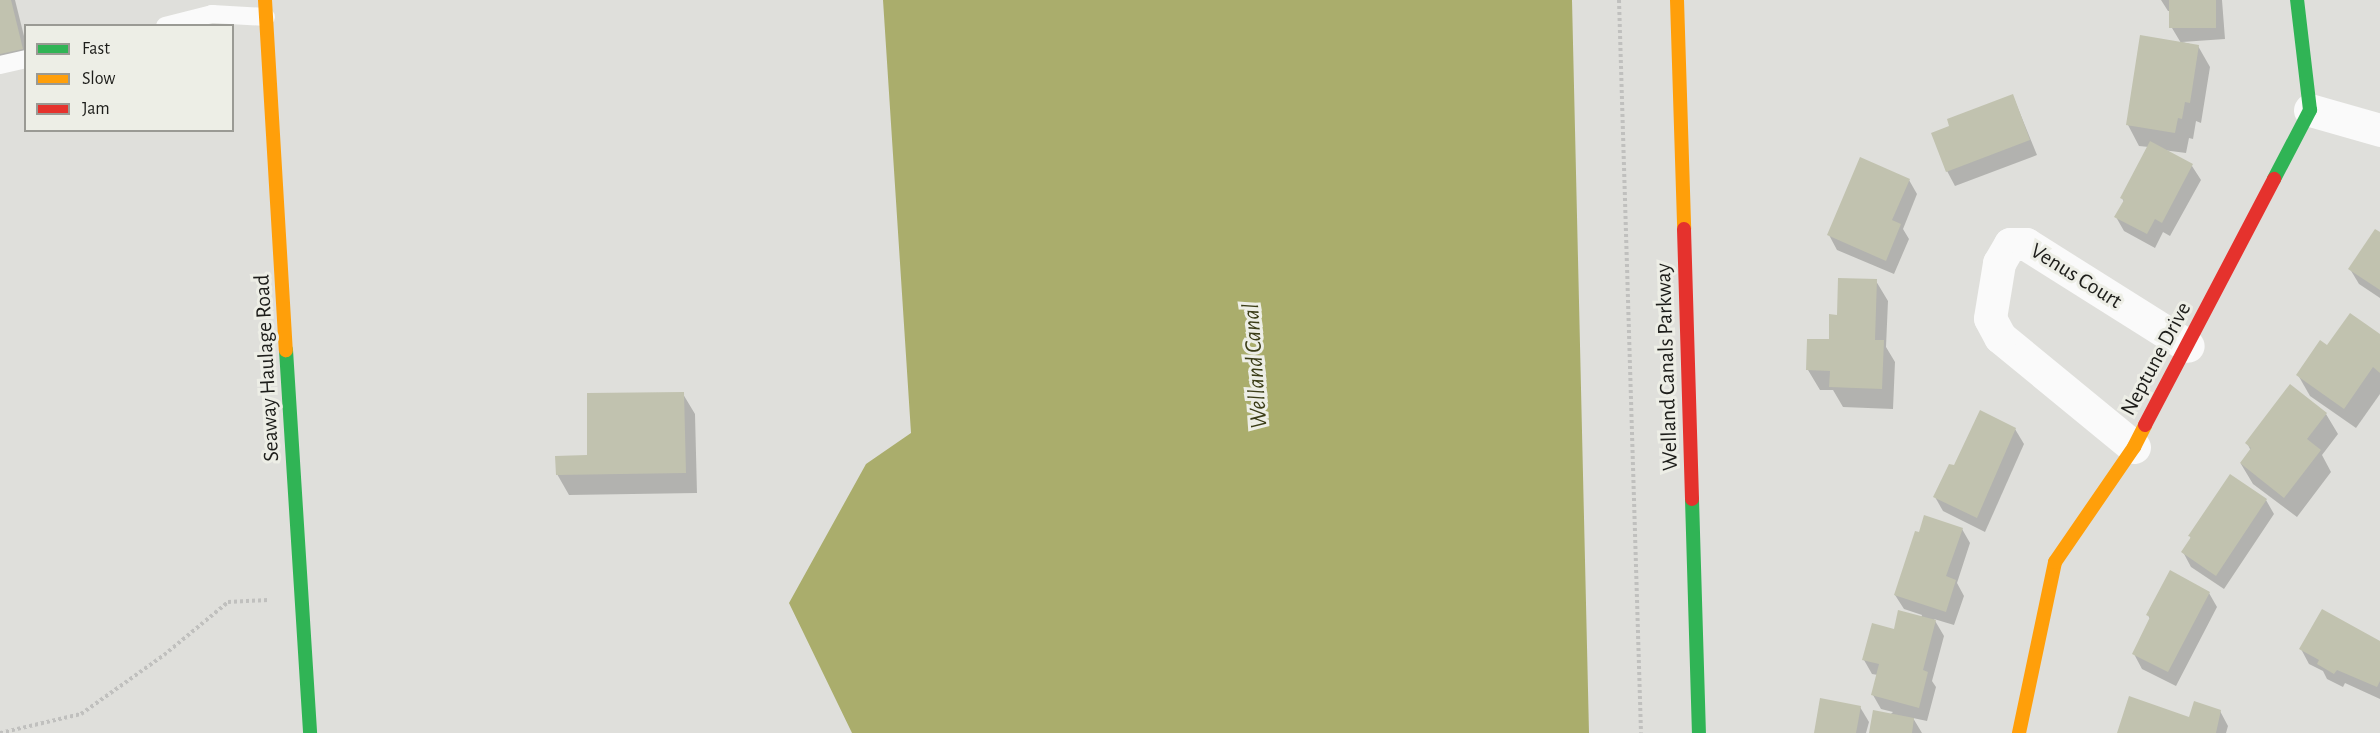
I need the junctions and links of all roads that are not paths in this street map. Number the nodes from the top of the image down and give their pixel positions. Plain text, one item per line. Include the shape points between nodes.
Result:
1 (1677, 0) edge
2 (2297, 0) edge
3 (266, 8) edge
4 (173, 24) edge
5 (24, 59) edge
6 (0, 65) edge
7 (2310, 110) junction
8 (2380, 130) edge
9 (2188, 346) junction
10 (2133, 447) junction
11 (310, 733) edge
12 (1699, 733) edge
13 (2019, 733) edge

1 - 12 street, Welland Canals Parkway
2 - 7 street
3 - 4 lane via 212,14
3 - 11 street, Seaway Haulage Road
5 - 6 lane
7 - 8 street
7 - 9 street, Neptune Drive
9 - 10 street, Neptune Drive
9 - 10 street, Venus Court via 2026,244 2010,244 1999,263 1990,318 2000,337
10 - 13 street, Neptune Drive via 2055,562

